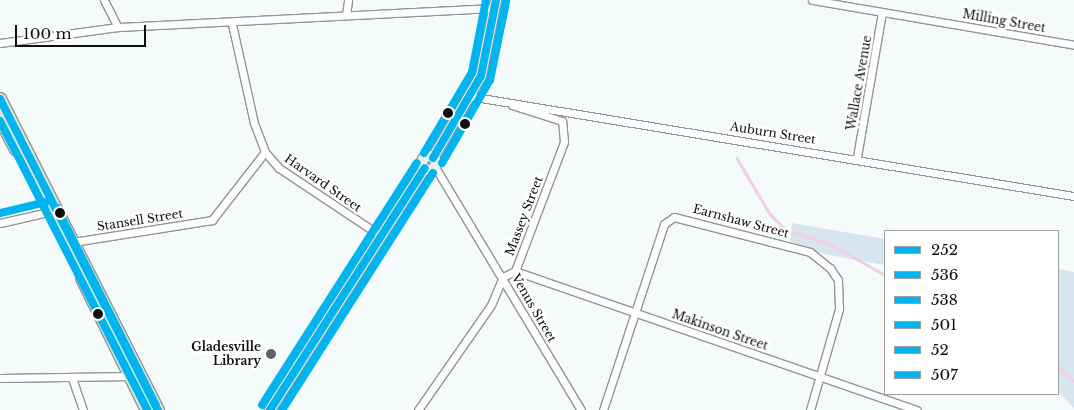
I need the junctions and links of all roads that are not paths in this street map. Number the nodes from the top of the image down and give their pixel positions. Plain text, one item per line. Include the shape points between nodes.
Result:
1 (104, 0) edge
2 (348, 0) edge
3 (812, 0) edge
4 (496, 4) edge
5 (882, 12) junction
6 (346, 15) junction
7 (232, 24) junction
8 (118, 27) junction
9 (0, 43) edge
10 (1074, 45) edge
11 (469, 96) junction
12 (0, 99) edge
13 (505, 101) junction
14 (0, 118) edge
15 (265, 152) junction
16 (857, 157) junction
17 (431, 164) junction
18 (1074, 196) edge
19 (48, 212) junction
20 (0, 223) edge
21 (381, 236) junction
22 (73, 242) junction
23 (515, 271) junction
24 (503, 278) junction
25 (634, 312) junction
26 (131, 376) junction
27 (820, 377) junction
28 (0, 378) edge
29 (72, 378) junction
30 (82, 410) edge
31 (147, 410) edge
32 (158, 410) edge
33 (270, 410) edge
34 (418, 410) edge
35 (581, 410) edge
36 (603, 410) edge
37 (810, 410) edge
38 (917, 410) edge

1 - 8 street
2 - 6 street
3 - 5 street, Milling Street
4 - 6 street
4 - 11 main road via 484,67
5 - 10 street, Milling Street
5 - 16 street, Wallace Avenue
6 - 7 street
7 - 8 street
7 - 15 street, Harvard Street via 254,123
8 - 9 street
11 - 13 street, Auburn Street
11 - 17 main road
12 - 22 highway
13 - 16 street, Auburn Street
13 - 23 street, Massey Street via 528,112 562,121 565,133
14 - 19 highway
15 - 21 street, Harvard Street via 280,168
15 - 22 street, Stansell Street via 212,220
16 - 18 street, Auburn Street
17 - 21 main road
17 - 24 street, Venus Street
19 - 20 street
19 - 26 highway
21 - 33 main road
22 - 32 highway
23 - 24 street, Massey Street
23 - 25 street, Makinson Street
24 - 34 street via 491,305
24 - 35 street, Venus Street
25 - 27 street, Makinson Street
25 - 27 street, Earnshaw Street via 664,224 670,218 710,224 810,252 830,268 840,291 839,309
25 - 36 street, Earnshaw Street
26 - 29 street
26 - 31 highway
27 - 37 street
27 - 38 street, Makinson Street
28 - 29 street
29 - 30 street

